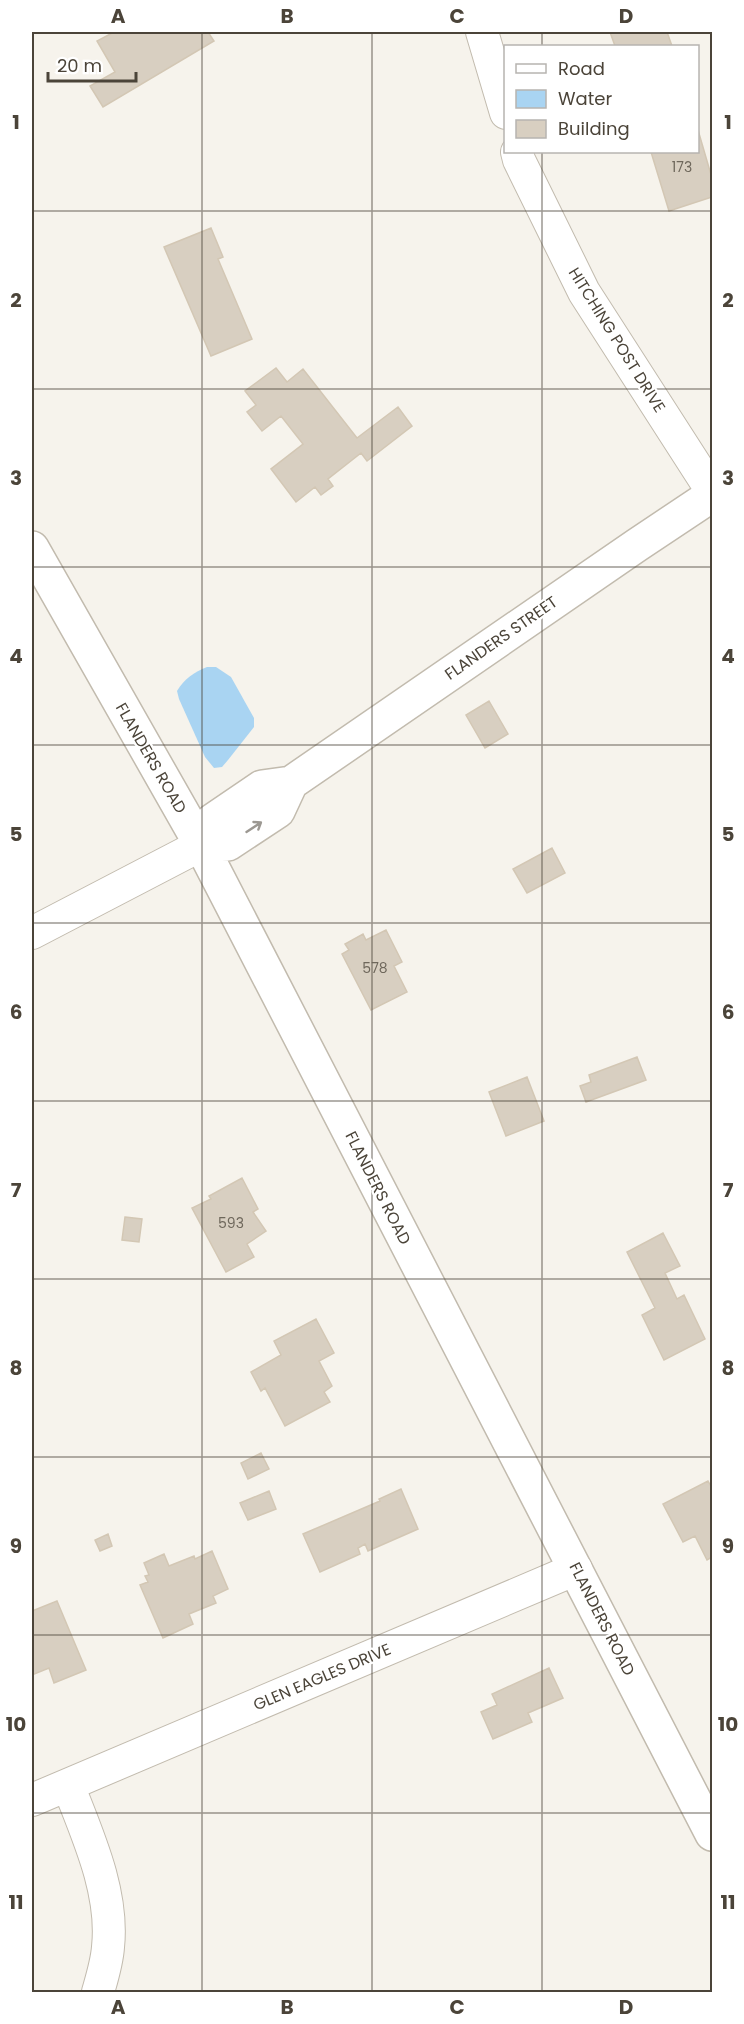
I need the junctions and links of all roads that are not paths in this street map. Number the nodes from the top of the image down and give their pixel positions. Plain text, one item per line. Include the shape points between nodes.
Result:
1 (482, 32) edge
2 (504, 106) edge
3 (517, 153) edge
4 (712, 493) edge
5 (32, 548) edge
6 (201, 845) junction
7 (32, 933) edge
8 (576, 1569) junction
9 (68, 1785) junction
10 (32, 1800) edge
11 (712, 1834) edge
12 (98, 1992) edge

1 - 2 street
3 - 4 street, HITCHING POST DRIVE via 584,292
4 - 6 street, FLANDERS STREET via 291,783 278,811 228,844
5 - 6 street, FLANDERS ROAD
6 - 7 street
6 - 8 street, FLANDERS ROAD
8 - 9 street, GLEN EAGLES DRIVE
8 - 11 street, FLANDERS ROAD
9 - 10 street, GLEN EAGLES DRIVE
9 - 12 street via 95,1856 106,1900 108,1946

